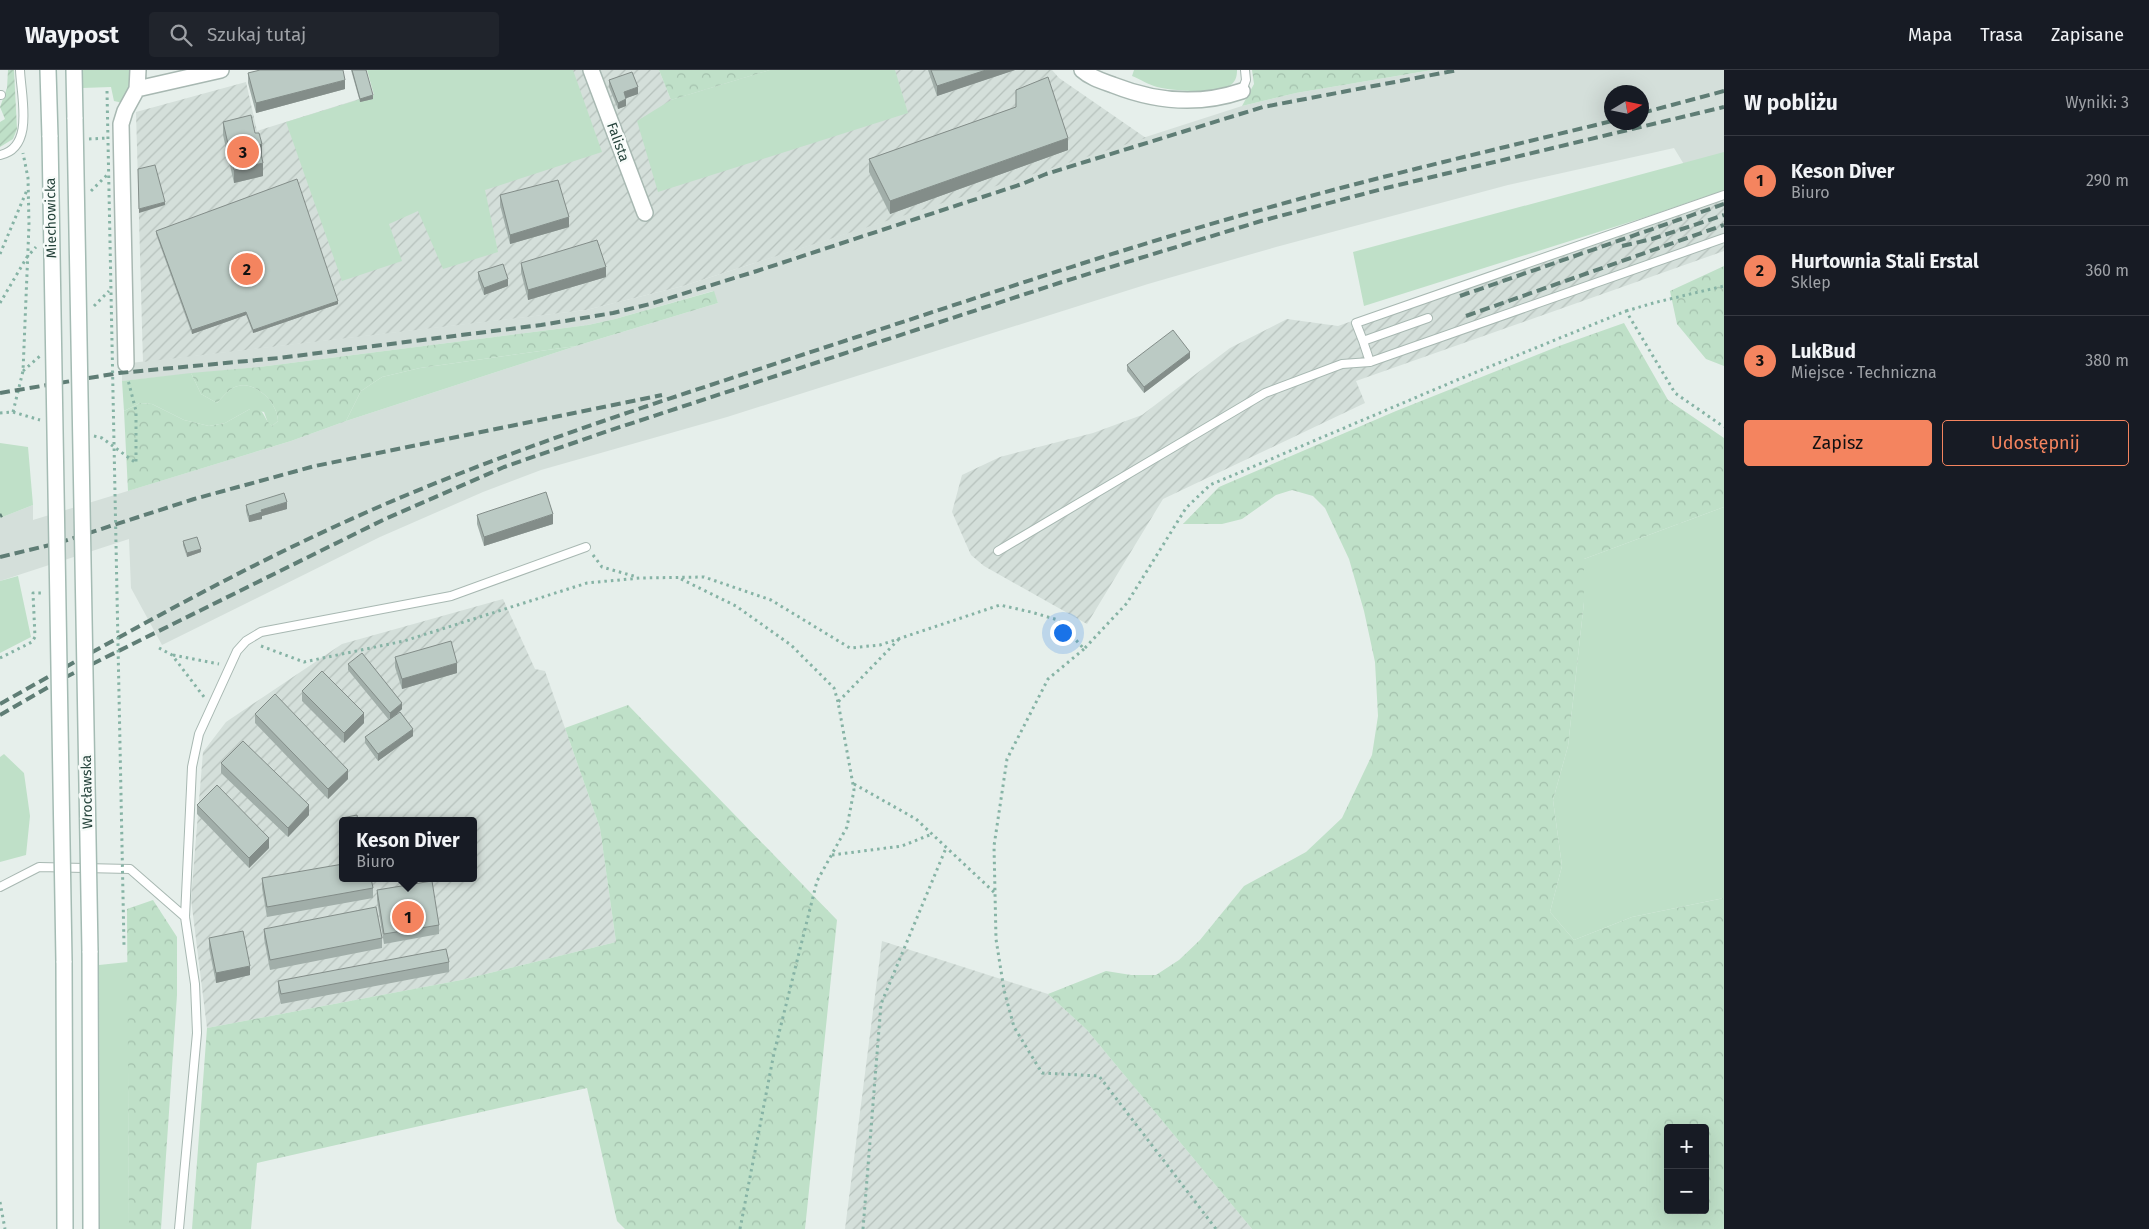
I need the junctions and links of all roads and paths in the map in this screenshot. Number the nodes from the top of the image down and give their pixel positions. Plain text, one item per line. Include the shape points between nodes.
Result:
1 (20, 70) edge
2 (48, 70) edge
3 (74, 70) edge
4 (138, 70) edge
5 (221, 70) edge
6 (591, 70) edge
7 (1082, 70) edge
8 (1245, 70) edge
9 (137, 89) junction
10 (106, 91) dead end
11 (1242, 91) joint
12 (21, 140) junction
13 (0, 155) edge
14 (28, 187) junction
15 (1724, 195) edge
16 (645, 213) dead end
17 (1724, 238) edge
18 (0, 254) edge
19 (27, 257) junction
20 (1724, 286) edge
21 (0, 303) edge
22 (1626, 311) junction
23 (1428, 318) dead end
24 (1363, 341) junction
25 (78, 356) joint
26 (1370, 362) junction
27 (126, 364) dead end
28 (53, 366) joint
29 (128, 380) dead end
30 (13, 412) junction
31 (0, 413) edge
32 (48, 423) dead end
33 (1724, 427) edge
34 (93, 436) dead end
35 (586, 547) joint
36 (998, 551) dead end
37 (640, 578) junction
38 (678, 578) junction
39 (43, 593) dead end
40 (899, 638) junction
41 (246, 641) junction
42 (160, 648) dead end
43 (1084, 649) junction
44 (172, 655) junction
45 (0, 658) edge
46 (229, 666) junction
47 (838, 702) junction
48 (211, 706) junction
49 (853, 783) junction
50 (932, 834) junction
51 (946, 848) junction
52 (832, 855) junction
53 (0, 886) edge
54 (996, 894) junction
55 (185, 917) junction
56 (124, 946) dead end
57 (0, 1202) edge
58 (5, 1229) edge
59 (65, 1229) edge
60 (91, 1229) edge
61 (179, 1229) edge
62 (740, 1229) edge
63 (864, 1229) edge
64 (1216, 1229) edge

1 - 12 lane
2 - 28 main road, Miechowicka, bridge
3 - 25 main road, Miechowicka, bridge
4 - 9 main road
5 - 9 main road
6 - 16 main road, Falista
7 - 11 main road via 1132,93 1172,101 1206,100
8 - 11 lane
9 - 27 main road via 122,124
10 - 56 path, bridge
12 - 13 lane via 12,151
12 - 14 path
14 - 18 path
14 - 19 path
15 - 24 lane via 1356,323
17 - 26 lane
19 - 21 path
19 - 30 path via 22,372
20 - 22 path
22 - 33 path via 1675,393
22 - 43 path via 1210,485 1186,508 1127,603
23 - 24 lane
24 - 26 lane
25 - 60 main road, Wrocławska, bridge via 90,951
26 - 36 lane via 1342,364 1265,393
28 - 59 main road, Wrocławska, bridge via 64,961
29 - 34 path via 136,411 136,463 102,438
30 - 31 path
30 - 32 path
35 - 37 path via 602,567
35 - 41 lane via 451,596 261,632
37 - 38 path
37 - 41 path via 587,583 404,641 304,662
38 - 40 path via 704,578 771,600 850,648 880,645
38 - 47 path via 736,606 791,645 834,688
39 - 45 path via 33,593 35,637 32,642
40 - 43 path via 1000,605 1058,620
40 - 47 path
41 - 46 lane
42 - 44 path
43 - 54 path via 1048,679 1008,759 994,846
44 - 46 path
44 - 48 path
46 - 48 lane
47 - 49 path
48 - 55 lane via 199,734 192,767
49 - 50 path via 916,819
49 - 52 path via 847,827
50 - 51 path
50 - 52 path via 902,846
51 - 54 path
51 - 63 path via 881,1004
52 - 62 path via 817,881 774,1053
53 - 55 lane via 39,867 130,869
54 - 64 path via 996,939 1004,990 1014,1027 1042,1073 1099,1076
55 - 61 lane via 195,984 197,1033
57 - 58 path

